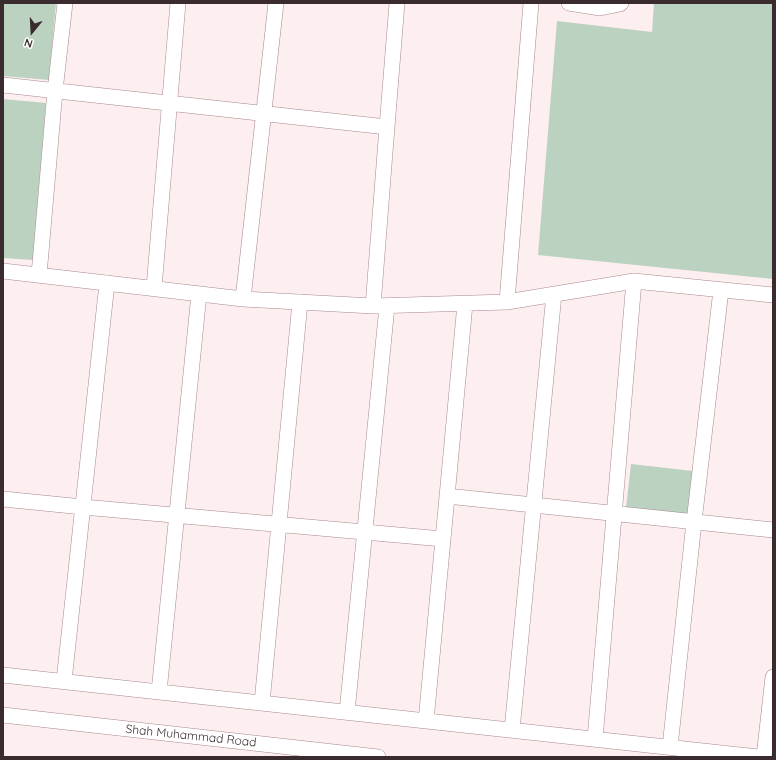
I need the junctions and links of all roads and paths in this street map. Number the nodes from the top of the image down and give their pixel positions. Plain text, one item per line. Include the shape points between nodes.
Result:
1 (65, 3) edge
2 (178, 3) edge
3 (276, 3) edge
4 (397, 3) edge
5 (531, 3) edge
6 (569, 3) edge
7 (621, 3) edge
8 (3, 85) edge
9 (56, 91) junction
10 (170, 104) junction
11 (264, 114) junction
12 (387, 127) junction
13 (3, 271) edge
14 (39, 275) junction
15 (634, 281) junction
16 (107, 283) junction
17 (154, 288) junction
18 (721, 290) junction
19 (199, 294) junction
20 (554, 294) junction
21 (773, 295) edge
22 (243, 298) junction
23 (300, 302) junction
24 (506, 302) junction
25 (465, 304) junction
26 (380, 306) junction
27 (447, 496) junction
28 (3, 499) edge
29 (534, 505) junction
30 (83, 507) junction
31 (614, 513) junction
32 (177, 516) junction
33 (694, 522) junction
34 (279, 525) junction
35 (773, 530) edge
36 (365, 532) junction
37 (443, 539) junction
38 (3, 675) edge
39 (773, 677) edge
40 (64, 681) junction
41 (159, 692) junction
42 (262, 703) junction
43 (347, 712) junction
44 (3, 715) edge
45 (426, 721) junction
46 (512, 730) junction
47 (595, 739) junction
48 (670, 747) junction
49 (378, 757) edge
50 (758, 757) edge
51 (764, 757) edge

1 - 9 street
2 - 10 street
3 - 11 street
4 - 12 street
5 - 24 street
6 - 7 street via 600,8
8 - 9 street
9 - 10 street
9 - 14 street
10 - 11 street
10 - 17 street
11 - 12 street
11 - 22 street
12 - 26 street
13 - 14 street
14 - 16 street
15 - 18 street
15 - 20 street
15 - 31 street
16 - 17 street
16 - 30 street
17 - 19 street
18 - 21 street
18 - 33 street
19 - 22 street
19 - 32 street
20 - 24 street
20 - 29 street
22 - 23 street
23 - 26 street
23 - 34 street
24 - 25 street
25 - 26 street
25 - 27 street
26 - 36 street
27 - 29 street
27 - 37 street
28 - 30 street
29 - 31 street
29 - 46 street
30 - 32 street
30 - 40 street
31 - 33 street
31 - 47 street
32 - 34 street
32 - 41 street
33 - 35 street
33 - 48 street
34 - 36 street
34 - 42 street
36 - 37 street
36 - 43 street
37 - 45 street
38 - 40 street
39 - 51 street
40 - 41 street
41 - 42 street
42 - 43 street
43 - 45 street
44 - 49 street, Shah Muhammad Road
45 - 46 street
46 - 47 street
47 - 48 street
48 - 50 street

